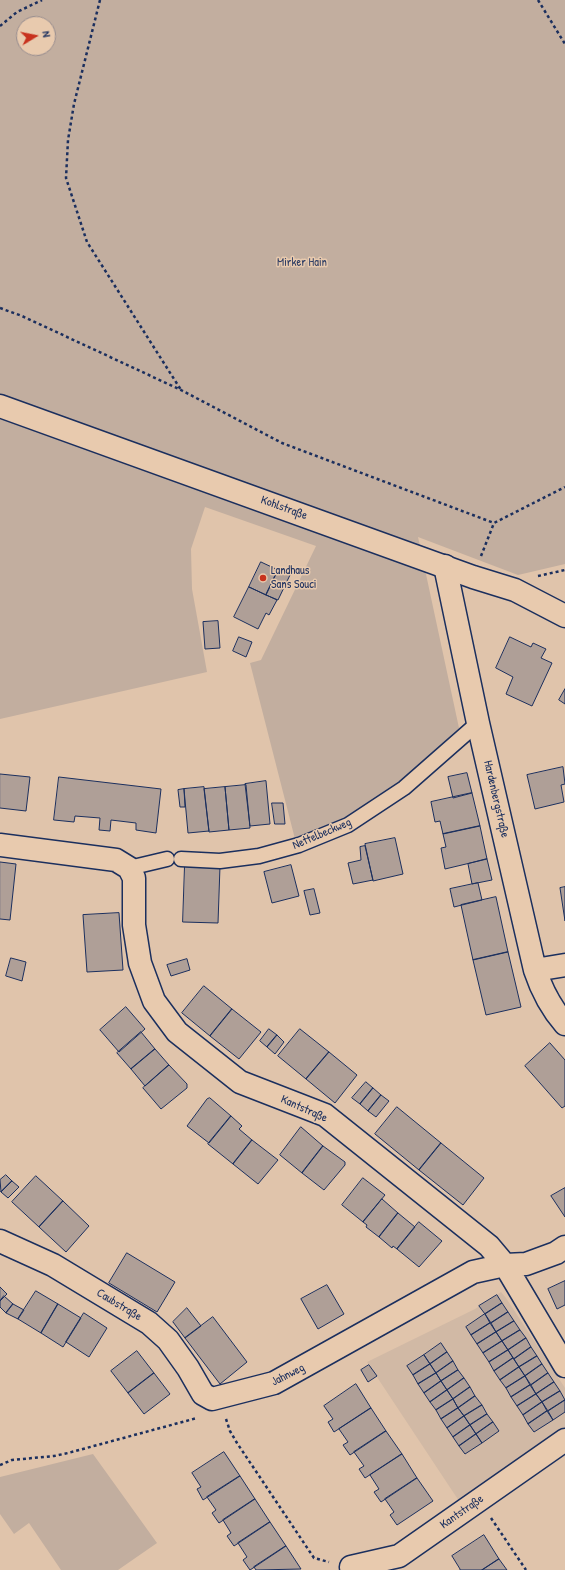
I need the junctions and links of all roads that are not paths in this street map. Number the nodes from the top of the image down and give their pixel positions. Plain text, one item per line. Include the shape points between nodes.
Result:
1 (0, 406) edge
2 (445, 566) junction
3 (565, 616) edge
4 (478, 723) junction
5 (0, 845) edge
6 (167, 859) dead end
7 (181, 859) dead end
8 (129, 868) junction
9 (565, 965) edge
10 (536, 970) junction
11 (565, 1024) edge
12 (0, 1242) edge
13 (565, 1247) edge
14 (505, 1265) junction
15 (565, 1366) edge
16 (212, 1399) joint
17 (565, 1440) edge
18 (351, 1567) road end

1 - 2 street, Kohlstraße
2 - 3 street, Kohlstraße via 515,590
2 - 4 street, Hardenbergstraße
4 - 7 lane, Nettelbeckweg via 404,788 348,825 299,845 259,856 220,861
4 - 10 street, Hardenbergstraße
5 - 8 street via 116,860
6 - 8 lane
8 - 14 street, Kantstraße via 134,878 134,925 140,963 154,1001 177,1032 240,1082 325,1115 489,1246
9 - 10 street
10 - 11 street, Hardenbergstraße via 541,988 554,1012
12 - 16 street, Caubstraße via 53,1264 149,1323 172,1346 203,1394
13 - 14 street, Jahnweg via 526,1264
14 - 15 street, Kantstraße
14 - 16 street, Jahnweg via 473,1272 274,1383
17 - 18 street, Kantstraße via 399,1556

